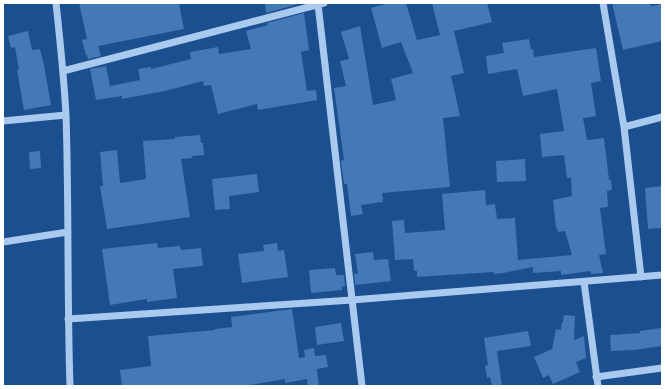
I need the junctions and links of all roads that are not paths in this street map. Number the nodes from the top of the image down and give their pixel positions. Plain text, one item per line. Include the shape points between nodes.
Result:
1 (56, 3) edge
2 (603, 3) edge
3 (321, 4) edge
4 (63, 70) junction
5 (66, 115) junction
6 (662, 117) edge
7 (3, 121) edge
8 (624, 127) junction
9 (68, 232) junction
10 (3, 242) edge
11 (662, 275) edge
12 (641, 277) junction
13 (584, 282) junction
14 (352, 300) junction
15 (68, 319) junction
16 (662, 368) edge
17 (596, 377) junction
18 (70, 386) edge
19 (362, 386) edge
20 (598, 386) edge

1 - 4 street
2 - 8 street
3 - 4 street
3 - 14 street
4 - 5 street
5 - 7 street
5 - 9 street
6 - 8 street
8 - 12 street
9 - 10 street
9 - 15 street
11 - 12 street
12 - 13 street
13 - 14 street
13 - 17 street
14 - 15 street
14 - 19 street
15 - 18 street
16 - 17 street
17 - 20 street

